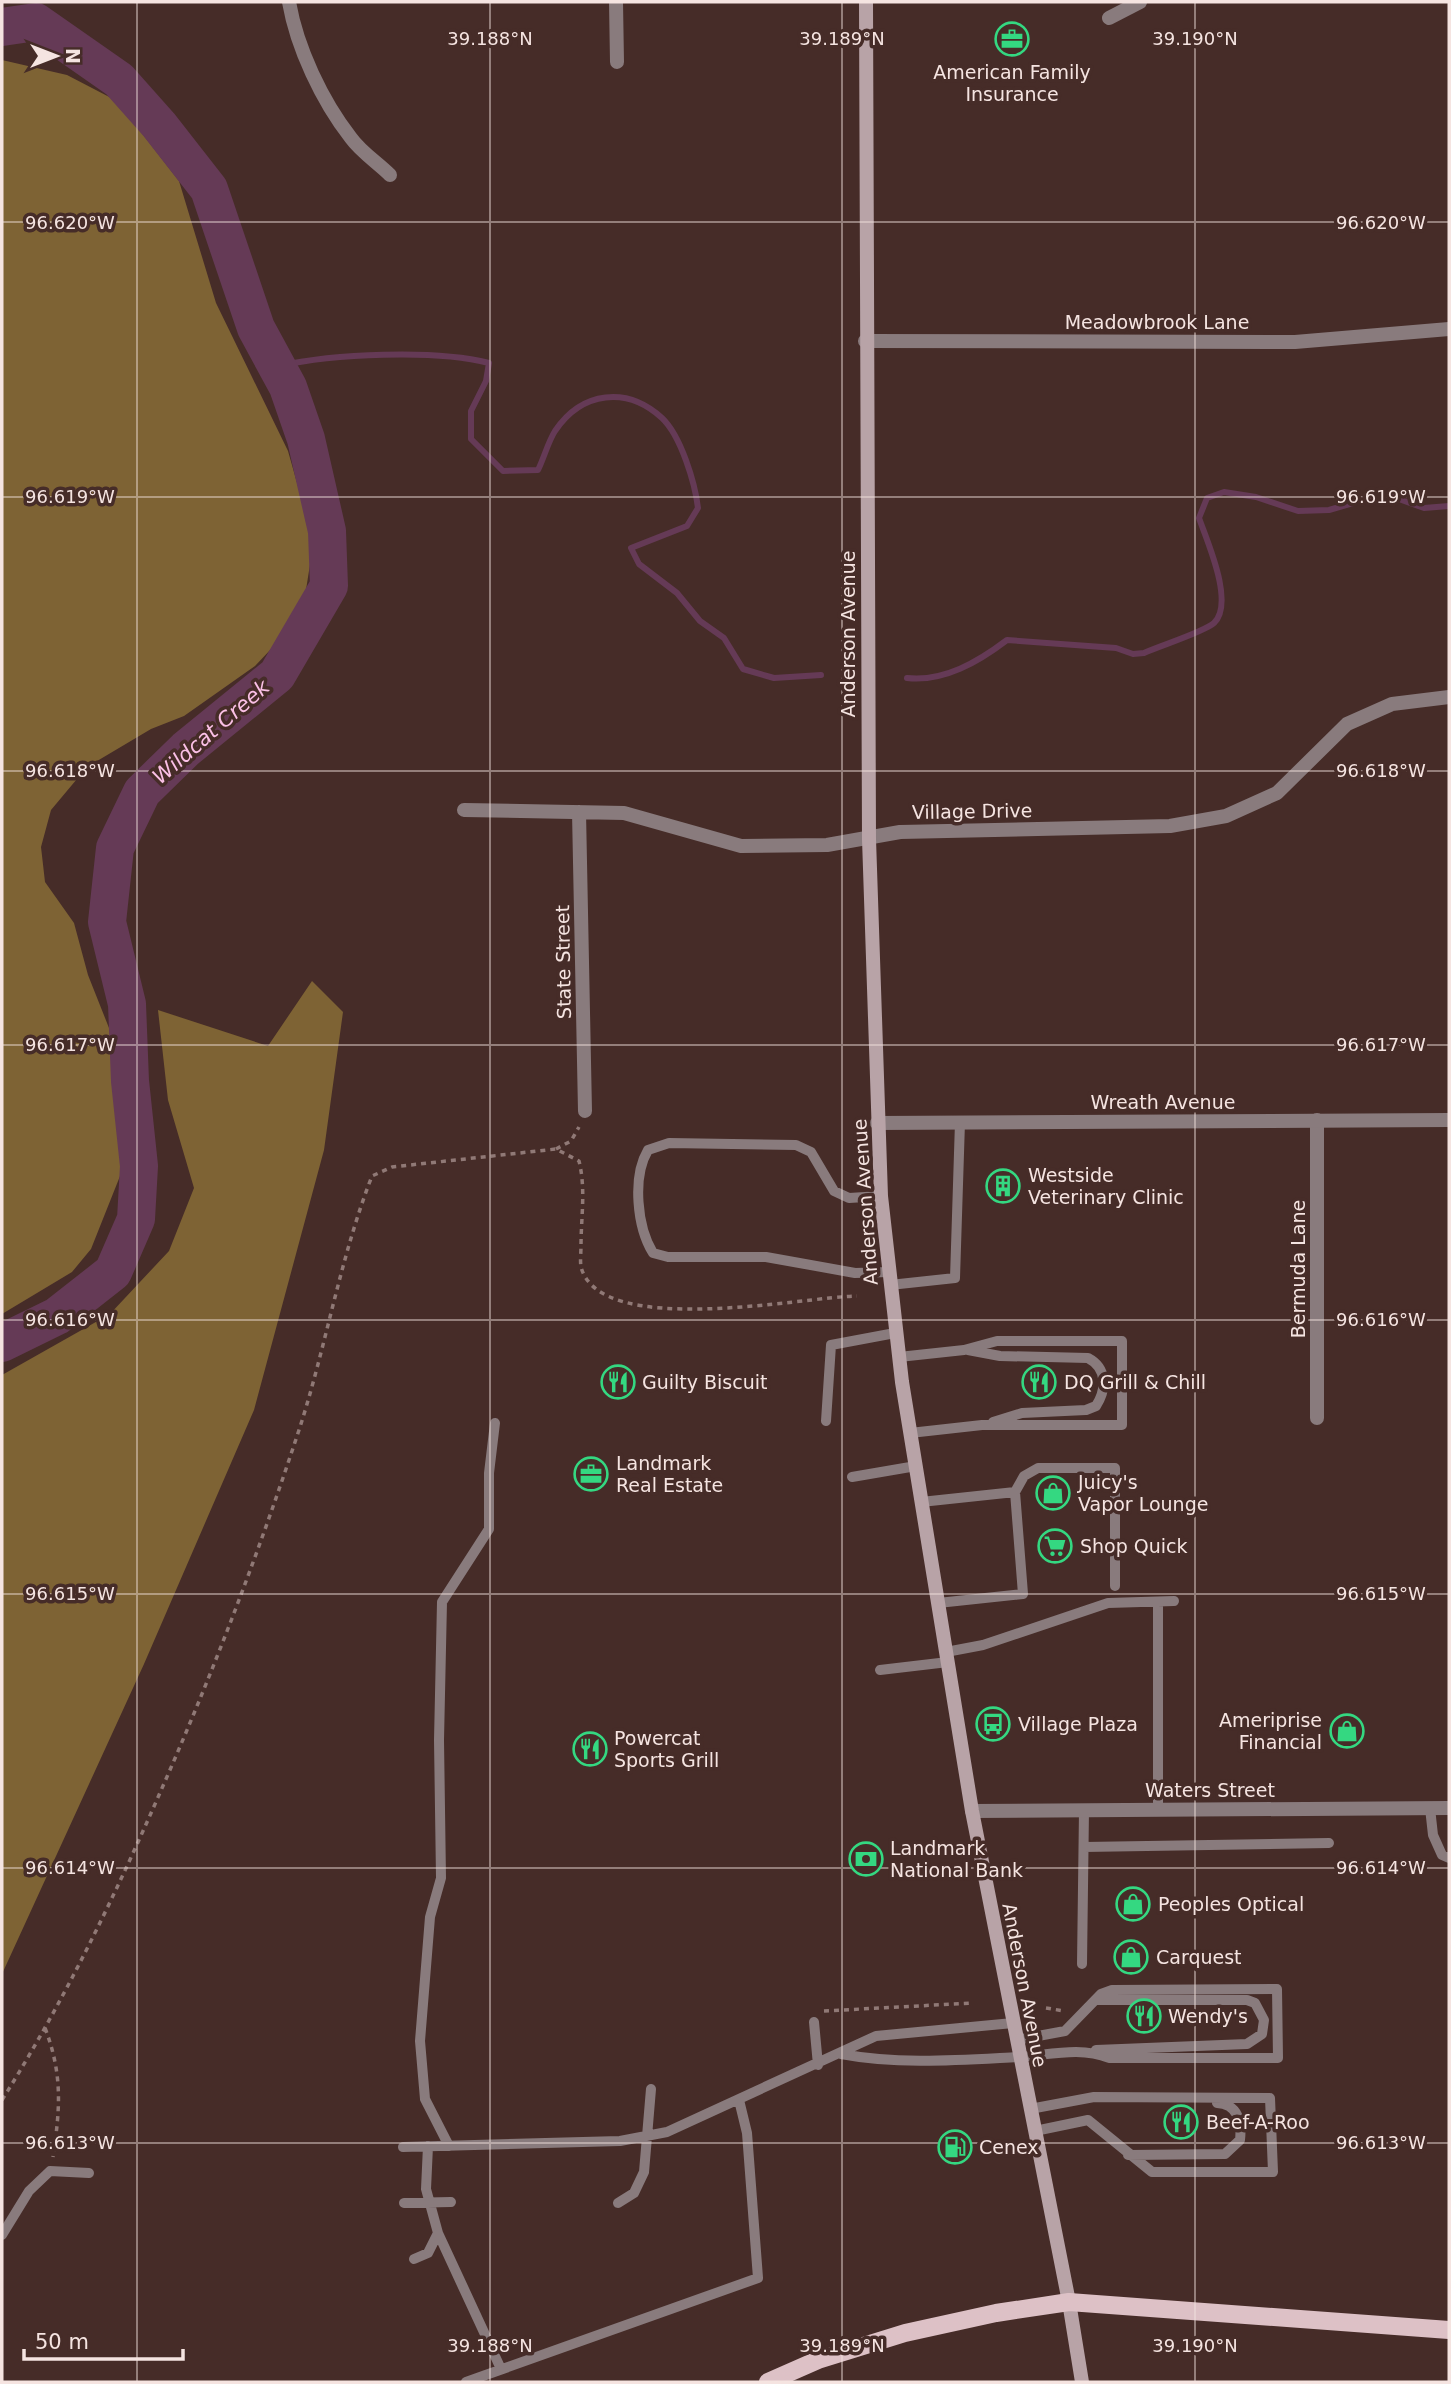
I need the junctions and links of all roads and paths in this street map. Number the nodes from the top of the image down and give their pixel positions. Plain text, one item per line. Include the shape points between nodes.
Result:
1 (289, 2) edge
2 (616, 2) edge
3 (866, 2) edge
4 (1140, 2) edge
5 (1109, 18) dead end
6 (617, 62) dead end
7 (390, 175) dead end
8 (1449, 328) edge
9 (865, 341) junction
10 (1449, 697) edge
11 (464, 810) dead end
12 (579, 812) junction
13 (869, 839) junction
14 (584, 1111) joint
15 (1449, 1119) edge
16 (1317, 1120) junction
17 (960, 1122) junction
18 (877, 1123) junction
19 (556, 1149) junction
20 (881, 1196) junction
21 (889, 1279) junction
22 (857, 1296) dead end
23 (895, 1333) junction
24 (964, 1350) junction
25 (899, 1357) junction
26 (1317, 1418) dead end
27 (826, 1421) dead end
28 (495, 1423) dead end
29 (982, 1425) junction
30 (910, 1433) junction
31 (916, 1466) junction
32 (852, 1477) dead end
33 (1014, 1492) junction
34 (921, 1502) junction
35 (1115, 1586) dead end
36 (1174, 1601) dead end
37 (1158, 1602) junction
38 (938, 1603) junction
39 (947, 1657) junction
40 (880, 1670) dead end
41 (1430, 1808) junction
42 (1449, 1808) edge
43 (1084, 1810) junction
44 (1158, 1810) junction
45 (972, 1811) junction
46 (1329, 1843) dead end
47 (1084, 1847) junction
48 (1449, 1858) edge
49 (1082, 1964) dead end
50 (1095, 2000) junction
51 (973, 2003) dead end
52 (813, 2016) joint
53 (1013, 2023) junction
54 (45, 2028) junction
55 (1016, 2040) junction
56 (1092, 2050) junction
57 (841, 2054) junction
58 (1020, 2057) junction
59 (818, 2065) junction
60 (651, 2089) dead end
61 (1112, 2097) junction
62 (2, 2100) edge
63 (739, 2100) junction
64 (1030, 2109) junction
65 (1035, 2131) junction
66 (646, 2136) junction
67 (428, 2146) junction
68 (449, 2146) junction
69 (403, 2147) dead end
70 (1127, 2155) junction
71 (50, 2171) junction
72 (89, 2173) dead end
73 (428, 2202) junction
74 (451, 2202) dead end
75 (404, 2203) dead end
76 (618, 2203) dead end
77 (438, 2233) junction
78 (2, 2235) edge
79 (414, 2259) dead end
80 (1069, 2302) junction
81 (1449, 2330) edge
82 (501, 2369) junction
83 (466, 2382) edge
84 (768, 2382) edge
85 (1082, 2382) edge

1 - 7 street via 293,25 320,86 351,139
2 - 6 street
3 - 9 main road, Anderson Avenue
4 - 5 street
8 - 9 street, Meadowbrook Lane via 1295,342
9 - 13 main road, Anderson Avenue
10 - 13 street, Village Drive via 1392,704 1347,724 1277,793 1226,816 1170,827 900,832
11 - 12 street, Village Drive
12 - 13 street, Village Drive via 624,813 741,846 827,845
12 - 14 street, State Street
13 - 18 main road, Anderson Avenue
14 - 19 path via 571,1140
15 - 16 street, Wreath Avenue
16 - 17 street, Wreath Avenue
16 - 26 street, Bermuda Lane
17 - 18 street, Wreath Avenue
17 - 21 lane via 955,1278
18 - 20 main road, Anderson Avenue
19 - 22 path via 579,1161 583,1178 581,1267 596,1291 609,1298 641,1307 764,1307
19 - 54 path via 393,1167 372,1177 355,1219 310,1397 262,1544 206,1689 133,1853
20 - 21 main road, Anderson Avenue
20 - 21 lane via 849,1198 834,1191 811,1152 796,1145 670,1143 648,1150 640,1164 641,1219 644,1239 653,1253 766,1256
21 - 23 main road, Anderson Avenue
23 - 25 main road, Anderson Avenue
23 - 27 lane via 831,1345
24 - 25 lane
24 - 29 lane via 1000,1356 1087,1358 1097,1363 1103,1374 1096,1406 1022,1413
24 - 29 lane via 997,1341 1122,1340 1122,1425
25 - 30 main road, Anderson Avenue
28 - 68 lane via 489,1530 442,1602 441,1878 430,1917 420,2041 425,2099
29 - 30 lane
30 - 31 main road, Anderson Avenue
31 - 32 lane
31 - 34 main road, Anderson Avenue
33 - 34 lane
33 - 35 lane via 1024,1476 1038,1468 1115,1468
33 - 38 lane via 1023,1594
34 - 38 main road, Anderson Avenue
36 - 37 lane
37 - 39 lane via 1108,1603
37 - 44 lane
38 - 39 main road, Anderson Avenue
39 - 40 lane
39 - 45 main road, Anderson Avenue
41 - 42 street, Waters Street
41 - 44 street, Waters Street
41 - 48 lane via 1433,1835 1442,1855
43 - 44 street, Waters Street
43 - 45 street, Waters Street
43 - 47 lane
45 - 53 main road, Anderson Avenue
46 - 47 lane
47 - 49 lane
50 - 55 lane via 1065,2031
50 - 56 lane via 1247,2000 1262,2011 1264,2028 1257,2039 1231,2047
50 - 56 lane via 1112,1990 1277,1990 1278,2058 1109,2057
51 - 52 path
52 - 59 lane
53 - 55 main road, Anderson Avenue
53 - 57 lane via 876,2036
54 - 62 path
54 - 71 path via 57,2059 60,2109
55 - 58 main road, Anderson Avenue
56 - 58 lane
57 - 58 lane via 876,2060
57 - 59 lane
58 - 64 main road, Anderson Avenue
59 - 63 lane
60 - 66 lane
61 - 64 lane
61 - 70 lane via 1223,2103 1238,2115 1242,2128 1240,2140 1225,2154
61 - 70 lane via 1270,2098 1273,2172 1152,2172
63 - 66 lane via 667,2132
63 - 82 lane via 747,2133 758,2277
64 - 65 main road, Anderson Avenue
65 - 70 lane via 1088,2120
65 - 80 main road, Anderson Avenue
66 - 68 lane via 620,2141
66 - 76 lane via 644,2172 634,2193
67 - 68 lane
67 - 69 lane
67 - 73 lane
71 - 72 lane
71 - 78 lane via 29,2191
73 - 74 lane
73 - 75 lane
73 - 77 lane
77 - 79 lane via 428,2253
77 - 82 lane
80 - 81 main road
80 - 84 main road via 905,2333 818,2360
80 - 85 main road, Anderson Avenue
82 - 83 lane

